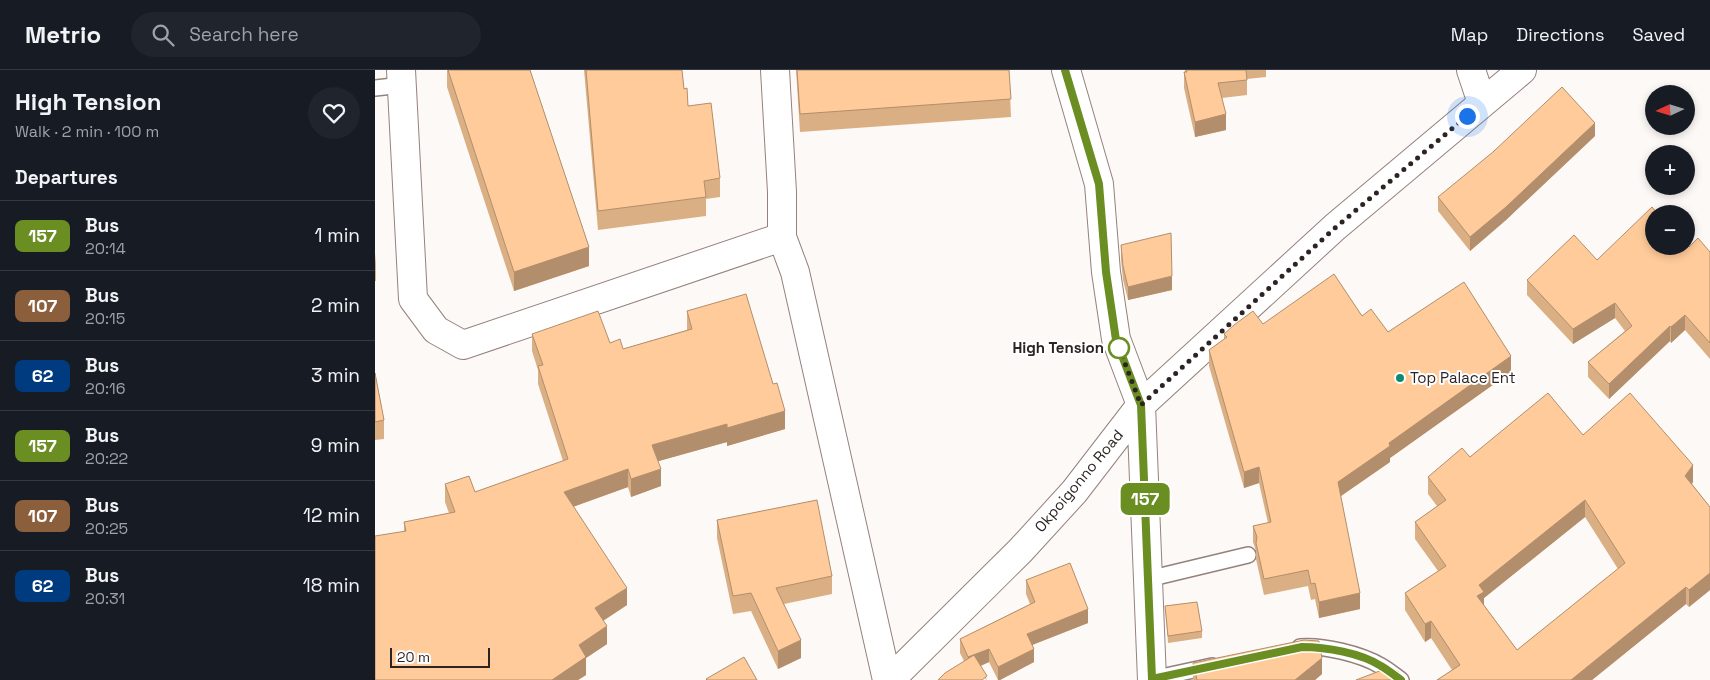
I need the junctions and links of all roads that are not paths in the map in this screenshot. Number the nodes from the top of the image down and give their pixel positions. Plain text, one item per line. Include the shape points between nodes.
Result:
1 (775, 70) edge
2 (1065, 70) edge
3 (1471, 70) edge
4 (1522, 70) edge
5 (402, 78) edge
6 (375, 88) edge
7 (1482, 103) junction
8 (782, 237) junction
9 (1141, 405) junction
10 (1248, 555) dead end
11 (1148, 579) junction
12 (1283, 651) edge
13 (1227, 663) edge
14 (1152, 679) edge
15 (889, 680) edge
16 (1401, 680) edge

1 - 8 street
2 - 9 street via 1099,184 1106,272 1116,340
3 - 7 street
4 - 7 street, Okpoigonno Road
5 - 6 lane
5 - 8 street via 413,299 436,330 463,345
7 - 9 street, Okpoigonno Road via 1335,228
8 - 15 street via 795,272
9 - 11 street
9 - 15 street, Okpoigonno Road via 1073,492 1020,550
10 - 11 lane
11 - 14 street
12 - 16 lane via 1321,647 1348,653 1380,665
13 - 14 lane

